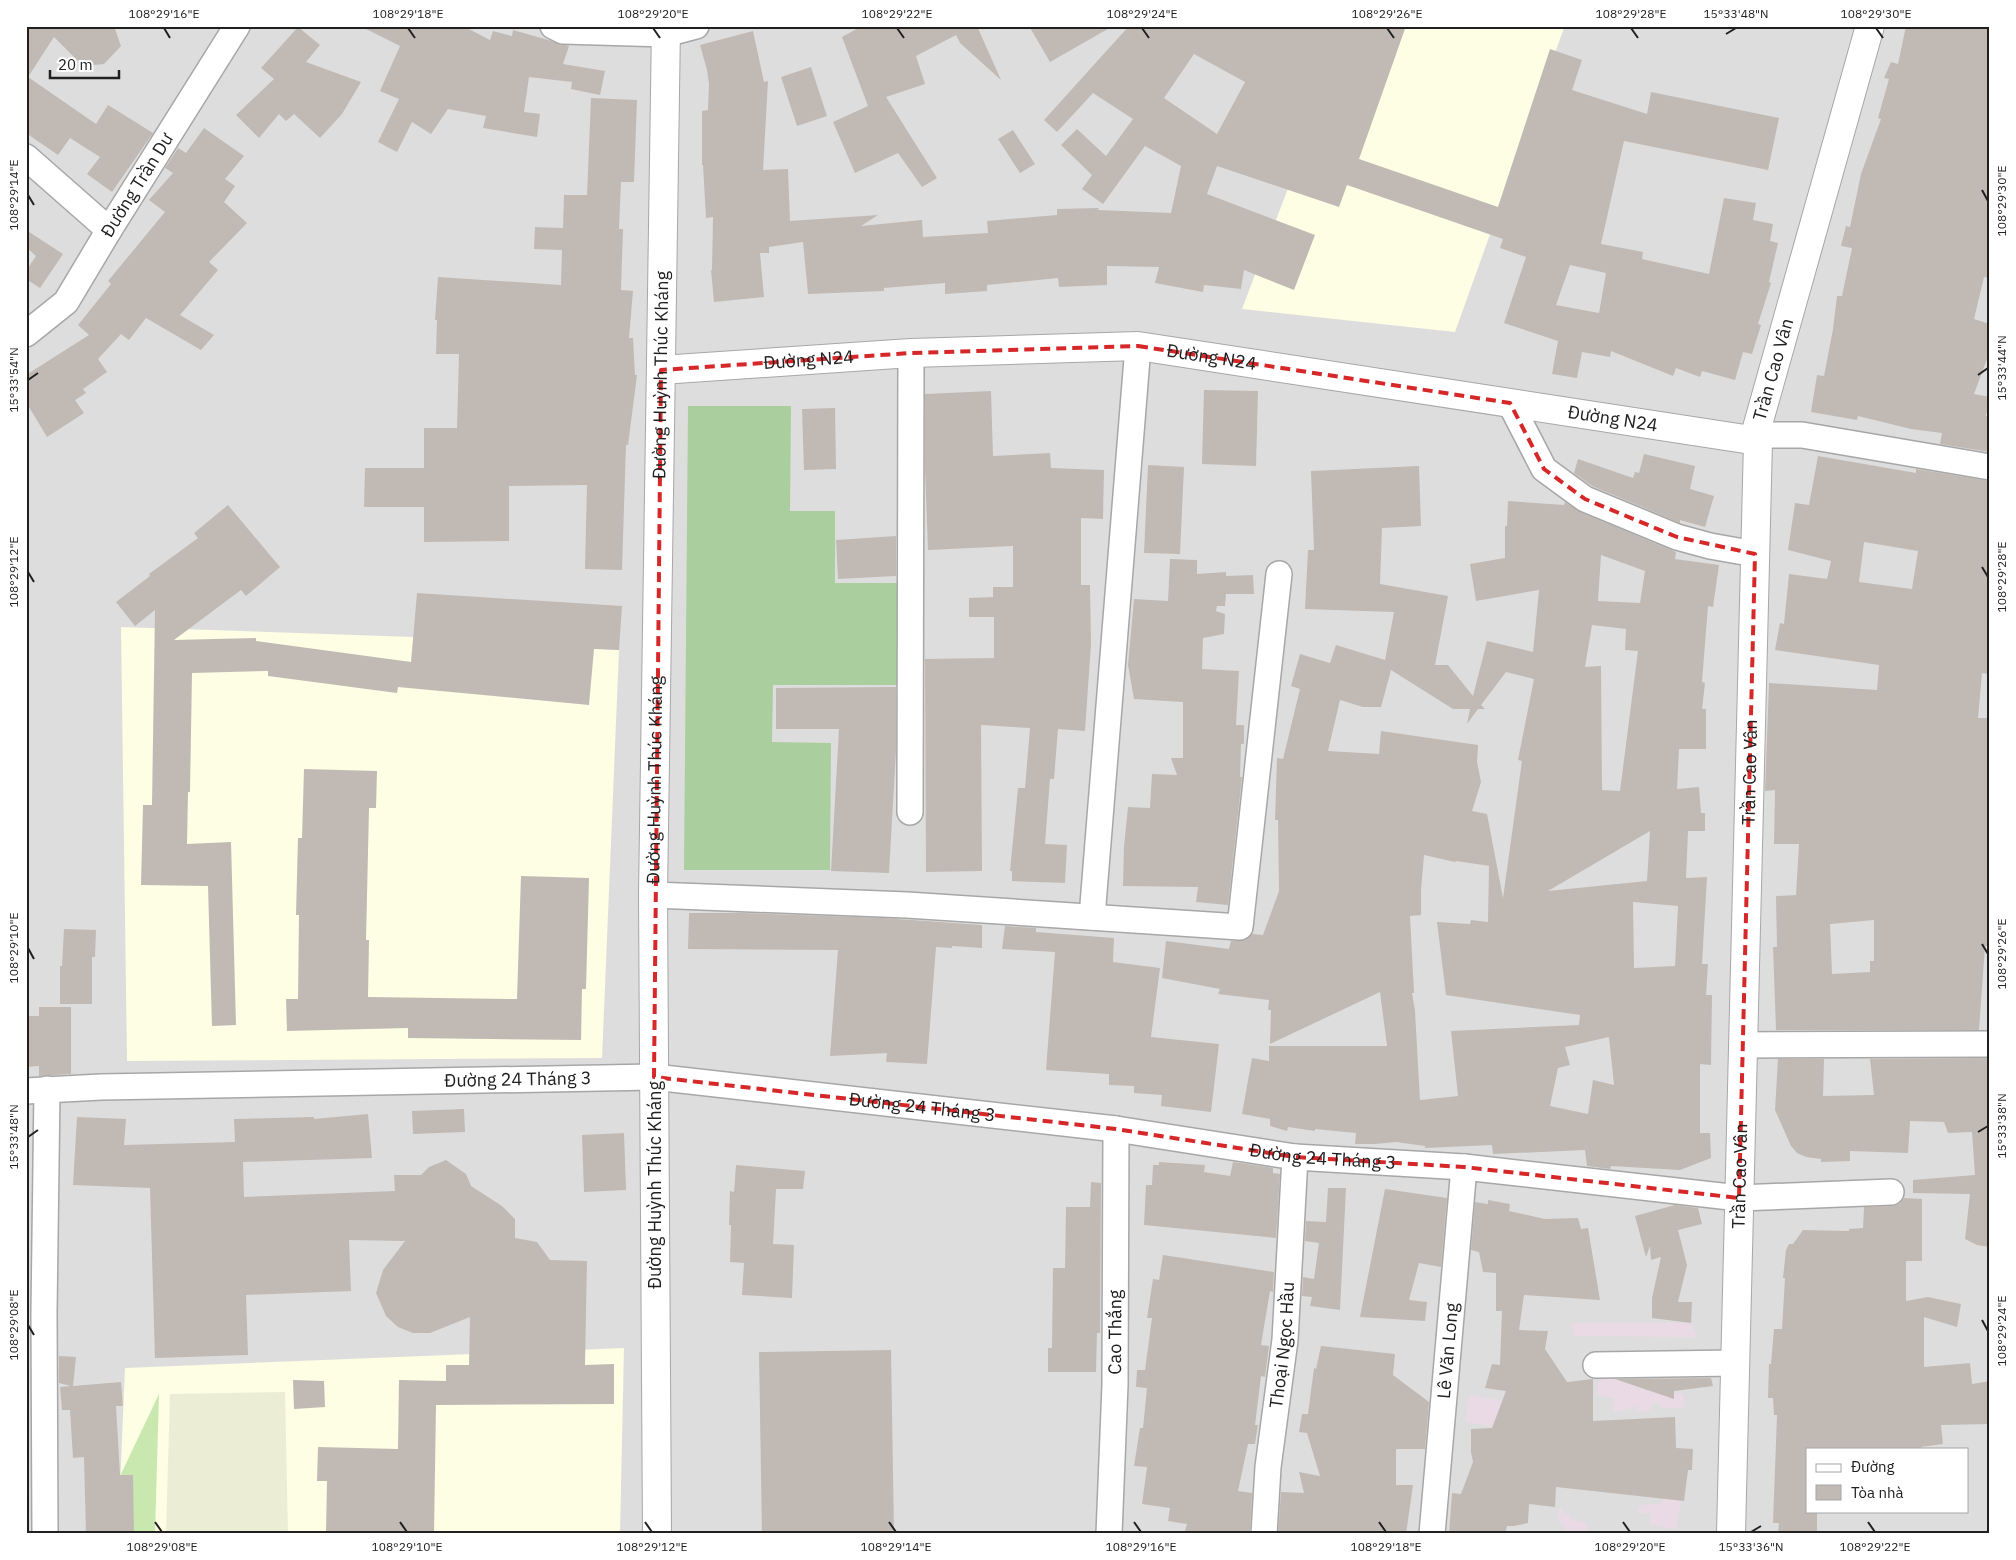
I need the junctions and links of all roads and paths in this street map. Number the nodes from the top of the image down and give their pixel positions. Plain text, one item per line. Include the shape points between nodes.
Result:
1 (237, 26) edge
2 (553, 26) edge
3 (696, 26) edge
4 (1870, 26) edge
5 (666, 30) edge
6 (26, 157) edge
7 (108, 230) junction
8 (26, 334) edge
9 (1138, 346) junction
10 (911, 353) junction
11 (661, 370) junction
12 (1510, 403) junction
13 (1756, 438) junction
14 (1990, 467) edge
15 (1755, 554) junction
16 (1279, 574) dead end
17 (910, 812) dead end
18 (653, 895) junction
19 (1092, 917) junction
20 (1990, 1044) edge
21 (1743, 1046) junction
22 (654, 1077) junction
23 (37, 1090) edge
24 (1116, 1129) junction
25 (1295, 1157) junction
26 (1464, 1167) junction
27 (1891, 1192) dead end
28 (1739, 1198) junction
29 (1735, 1363) junction
30 (1596, 1365) dead end
31 (45, 1534) edge
32 (657, 1534) edge
33 (1109, 1534) edge
34 (1264, 1534) edge
35 (1432, 1534) edge
36 (1731, 1534) edge

1 - 7 street, Đường Trần Dư
2 - 5 street via 563,30
3 - 5 street
4 - 13 street, Trần Cao Vân
5 - 11 street, Đường Huỳnh Thúc Kháng
6 - 7 street
7 - 8 street, Đường Trần Dư via 66,302
9 - 10 street, Đường N24
9 - 12 street, Đường N24
9 - 19 street
10 - 11 street, Đường N24
10 - 17 street
11 - 18 street, Đường Huỳnh Thúc Kháng
12 - 13 street, Đường N24
12 - 15 street via 1544,469 1586,498 1677,537
13 - 14 street via 1802,435
13 - 15 street, Trần Cao Vân
15 - 21 street, Trần Cao Vân
16 - 19 street via 1240,927
18 - 19 street via 907,905
18 - 22 street, Đường Huỳnh Thúc Kháng
20 - 21 street
21 - 28 street, Trần Cao Vân
22 - 23 street, Đường 24 Tháng 3
22 - 24 street, Đường 24 Tháng 3
22 - 32 street, Đường Huỳnh Thúc Kháng
23 - 31 street via 44,1313
24 - 25 street, Đường 24 Tháng 3
24 - 33 street, Cao Thắng via 1115,1385
25 - 26 street, Đường 24 Tháng 3
25 - 34 street, Thoại Ngọc Hầu via 1285,1340 1268,1467
26 - 28 street, Đường 24 Tháng 3
26 - 35 street, Lê Văn Long
27 - 28 street, Đường 24 Tháng 3
28 - 29 street, Trần Cao Vân
29 - 30 street
29 - 36 street, Trần Cao Vân

